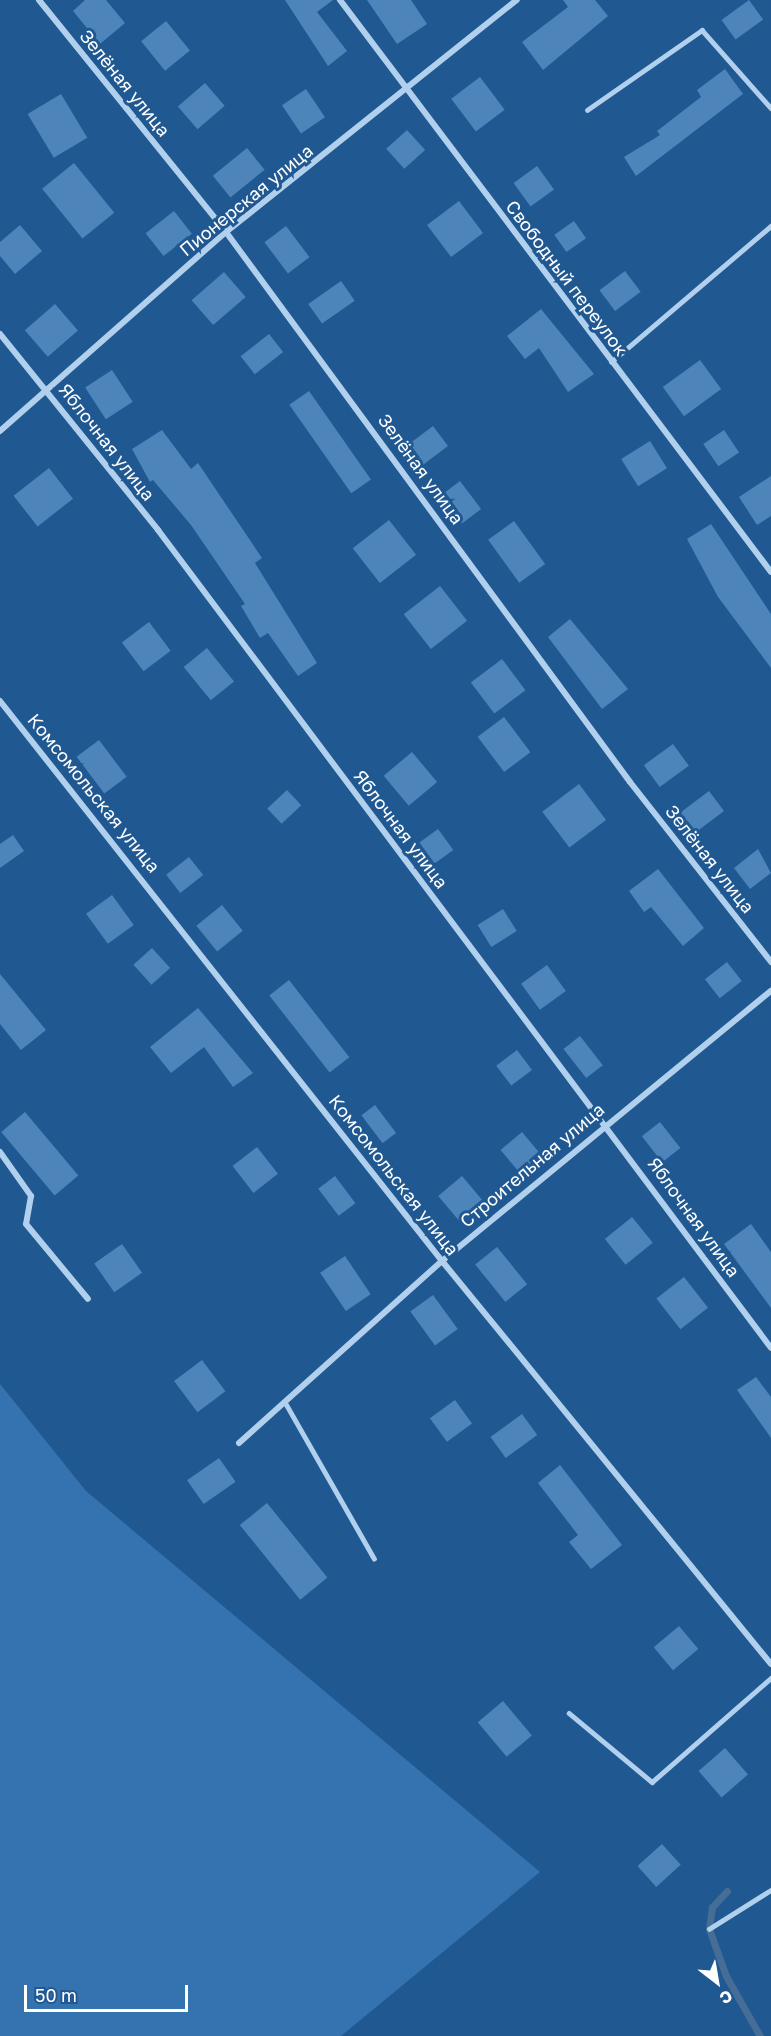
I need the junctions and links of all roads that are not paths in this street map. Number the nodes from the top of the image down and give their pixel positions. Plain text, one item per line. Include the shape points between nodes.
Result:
1 (39, 0) edge
2 (340, 0) edge
3 (517, 0) edge
4 (407, 89) junction
5 (771, 108) edge
6 (587, 110) dead end
7 (771, 226) edge
8 (226, 232) junction
9 (0, 334) edge
10 (611, 362) junction
11 (46, 389) junction
12 (0, 431) edge
13 (771, 572) edge
14 (0, 701) edge
15 (771, 962) edge
16 (771, 991) edge
17 (605, 1123) junction
18 (0, 1152) edge
19 (442, 1261) junction
20 (88, 1299) dead end
21 (771, 1348) edge
22 (285, 1402) junction
23 (240, 1443) dead end
24 (374, 1558) dead end
25 (771, 1664) edge
26 (771, 1678) edge
27 (569, 1713) dead end
28 (771, 1890) edge
29 (709, 1929) dead end

1 - 8 street, Зелёная улица
2 - 4 street, Свободный переулок
3 - 4 street, Пионерская улица
4 - 8 street, Пионерская улица
4 - 10 street, Свободный переулок
5 - 6 lane via 702,30
7 - 10 lane
8 - 11 street, Пионерская улица
8 - 15 street, Зелёная улица via 630,782
9 - 11 street, Яблочная улица
10 - 13 street, Свободный переулок
11 - 12 street, Пионерская улица
11 - 17 street, Яблочная улица
14 - 19 street, Комсомольская улица
16 - 17 street, Строительная улица
17 - 19 street, Строительная улица
17 - 21 street, Яблочная улица
18 - 20 street via 31,1196 26,1224
19 - 22 street, Строительная улица
19 - 25 street, Комсомольская улица
22 - 23 street, Строительная улица
22 - 24 lane
26 - 27 lane via 652,1782
28 - 29 lane

